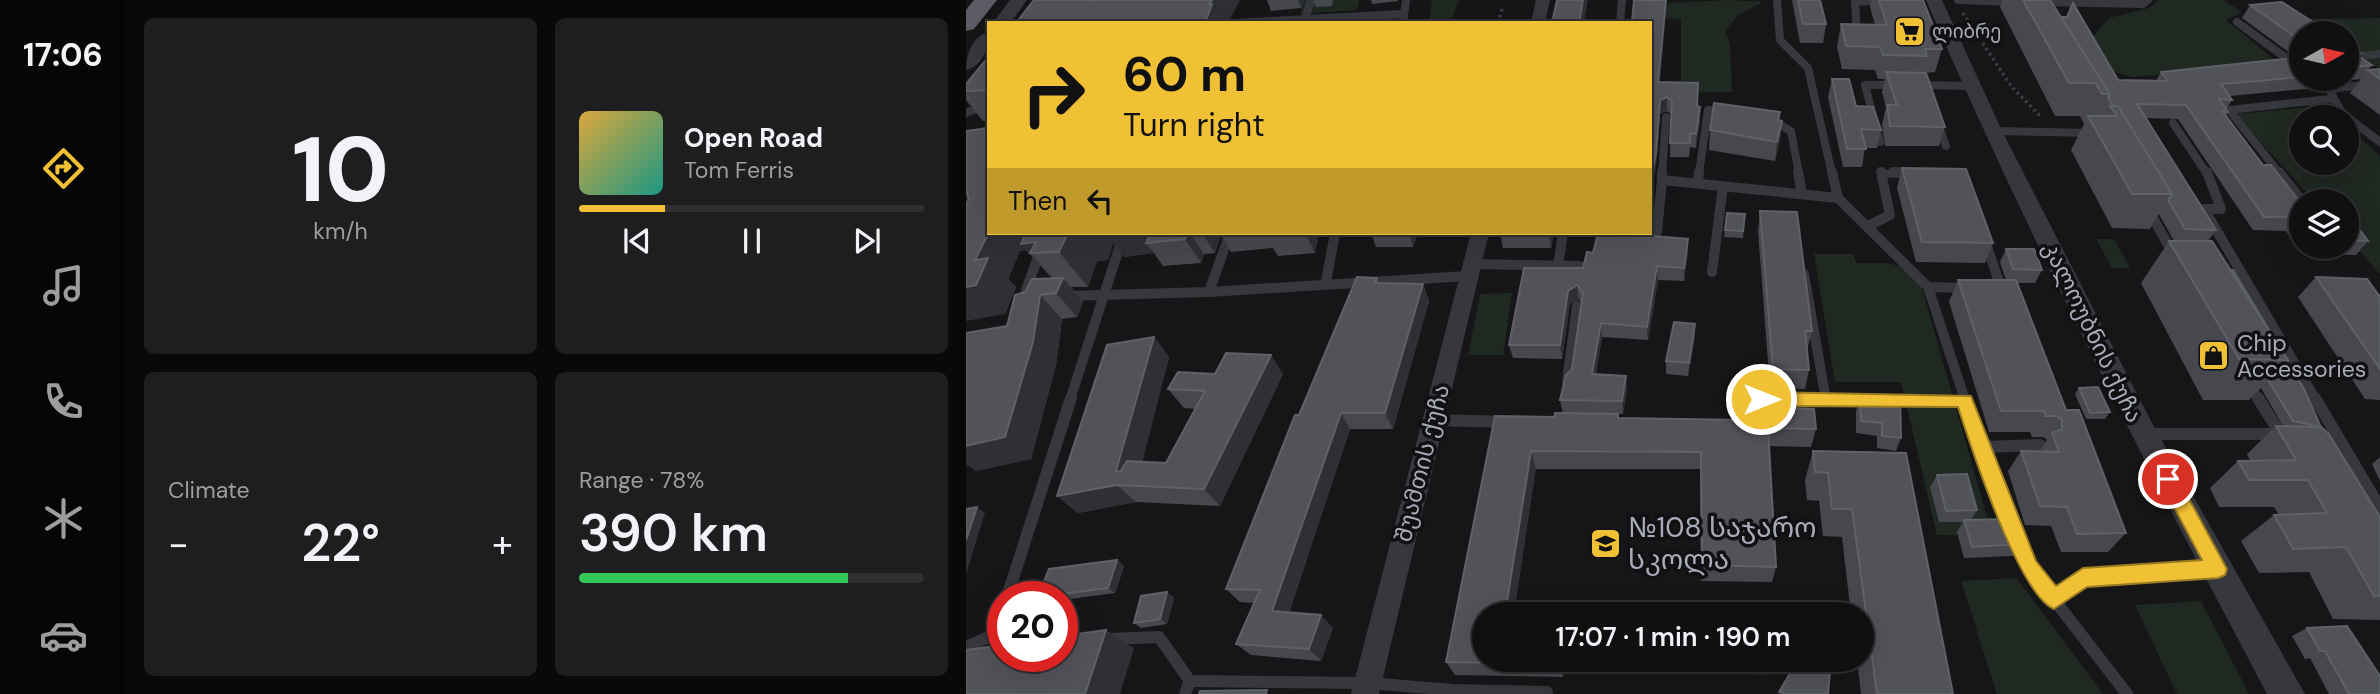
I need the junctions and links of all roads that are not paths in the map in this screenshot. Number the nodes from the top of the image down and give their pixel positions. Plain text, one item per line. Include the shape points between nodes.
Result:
1 (986, 0) edge
2 (1019, 0) edge
3 (1311, 0) edge
4 (1406, 0) edge
5 (1543, 0) edge
6 (1622, 0) edge
7 (1777, 0) edge
8 (1884, 0) edge
9 (1934, 0) edge
10 (1958, 0) edge
11 (2148, 0) edge
12 (2020, 2) dead end
13 (2039, 14) edge
14 (1306, 19) junction
15 (1403, 19) edge
16 (1003, 21) edge
17 (1270, 21) edge
18 (1538, 21) edge
19 (1620, 21) edge
20 (2237, 22) dead end
21 (966, 24) edge
22 (987, 39) edge
23 (1858, 39) edge
24 (2380, 54) edge
25 (2359, 55) edge
26 (2289, 60) edge
27 (966, 65) edge
28 (2370, 70) edge
29 (2380, 77) edge
30 (2380, 83) edge
31 (1925, 85) junction
32 (1972, 86) junction
33 (2327, 91) edge
34 (2330, 94) junction
35 (987, 95) edge
36 (1929, 98) edge
37 (1933, 110) edge
38 (966, 113) edge
39 (1742, 114) edge
40 (1765, 116) edge
41 (1666, 117) dead end
42 (2098, 122) edge
43 (2173, 123) dead end
44 (1992, 131) junction
45 (1880, 142) edge
46 (2380, 142) edge
47 (1946, 146) dead end
48 (1922, 173) edge
49 (1662, 180) junction
50 (1698, 182) junction
51 (1723, 186) junction
52 (2292, 189) edge
53 (1802, 194) junction
54 (1838, 198) junction
55 (2146, 206) edge
56 (1979, 225) edge
57 (1868, 226) junction
58 (1657, 232) dead end
59 (1046, 235) edge
60 (1123, 235) edge
61 (1229, 235) edge
62 (1335, 235) edge
63 (1479, 235) edge
64 (1563, 235) edge
65 (1558, 266) junction
66 (1580, 266) edge
67 (2180, 266) edge
68 (1469, 270) junction
69 (1712, 272) dead end
70 (1804, 274) edge
71 (1356, 281) junction
72 (1326, 282) junction
73 (1928, 287) junction
74 (1977, 288) edge
75 (1989, 288) edge
76 (1209, 292) junction
77 (1351, 293) edge
78 (1101, 295) junction
79 (1577, 306) dead end
80 (2243, 374) edge
81 (1567, 380) edge
82 (1761, 399) dead end
83 (1826, 400) junction
84 (1965, 401) junction
85 (1433, 421) junction
86 (1515, 422) edge
87 (2278, 433) junction
88 (2143, 434) junction
89 (2040, 445) dead end
90 (1980, 447) junction
91 (2294, 448) edge
92 (2380, 508) edge
93 (2218, 569) junction
94 (1012, 581) edge
95 (2054, 599) junction
96 (1090, 640) edge
97 (987, 642) edge
98 (966, 647) edge
99 (1187, 687) edge
100 (1366, 689) edge
101 (1547, 692) dead end
102 (2127, 694) edge
103 (2287, 694) edge

1 - 21 highway
2 - 16 street
3 - 14 lane
4 - 15 lane
5 - 18 street
6 - 19 lane
7 - 54 lane via 1779,43 1808,68
8 - 23 lane via 1853,4
9 - 32 street, კალოუბნის ქუჩა
10 - 12 lane
11 - 13 lane via 2143,4 2032,2
14 - 15 lane
14 - 17 lane
20 - 26 lane
22 - 27 street
24 - 25 lane
28 - 29 lane
30 - 34 lane
31 - 32 lane
31 - 36 lane
31 - 45 lane via 1865,85
32 - 44 street, კალოუბნის ქუჩა
33 - 34 lane
34 - 46 lane
34 - 52 lane via 2229,110
35 - 38 lane
37 - 47 lane
39 - 50 lane via 1708,110
40 - 53 lane via 1791,131
41 - 49 lane
42 - 44 lane via 2104,134
43 - 92 lane via 2207,173 2221,209 2204,209
44 - 88 street, კალოუბნის ქუჩა
48 - 57 lane via 1881,172 1891,215
49 - 50 lane
49 - 58 lane
50 - 51 lane
51 - 53 lane
51 - 69 lane
53 - 54 lane
54 - 57 lane
55 - 67 lane
56 - 75 lane via 2001,288
57 - 73 lane
59 - 78 lane via 1026,290 1030,295
60 - 78 lane
61 - 76 lane
62 - 72 lane
63 - 68 street, შუამთის ქუჩა
64 - 65 lane
65 - 66 lane
65 - 68 lane
68 - 71 lane
68 - 85 street, შუამთის ქუჩა
70 - 83 lane
71 - 72 lane
71 - 77 lane
72 - 76 lane
73 - 74 lane
73 - 84 lane
76 - 78 lane
78 - 94 lane
79 - 81 lane
80 - 87 lane
82 - 83 lane
83 - 84 lane
84 - 90 lane
85 - 86 lane
85 - 100 street, შუამთის ქუჩა
87 - 88 lane
87 - 91 lane
88 - 93 street, კალოუბნის ქუჩა
89 - 90 lane
90 - 95 lane via 2029,567
93 - 95 lane via 2083,578
93 - 103 street, კალოუბნის ქუჩა
95 - 102 lane
96 - 99 lane via 1159,636
97 - 98 lane
99 - 100 lane
100 - 101 lane

